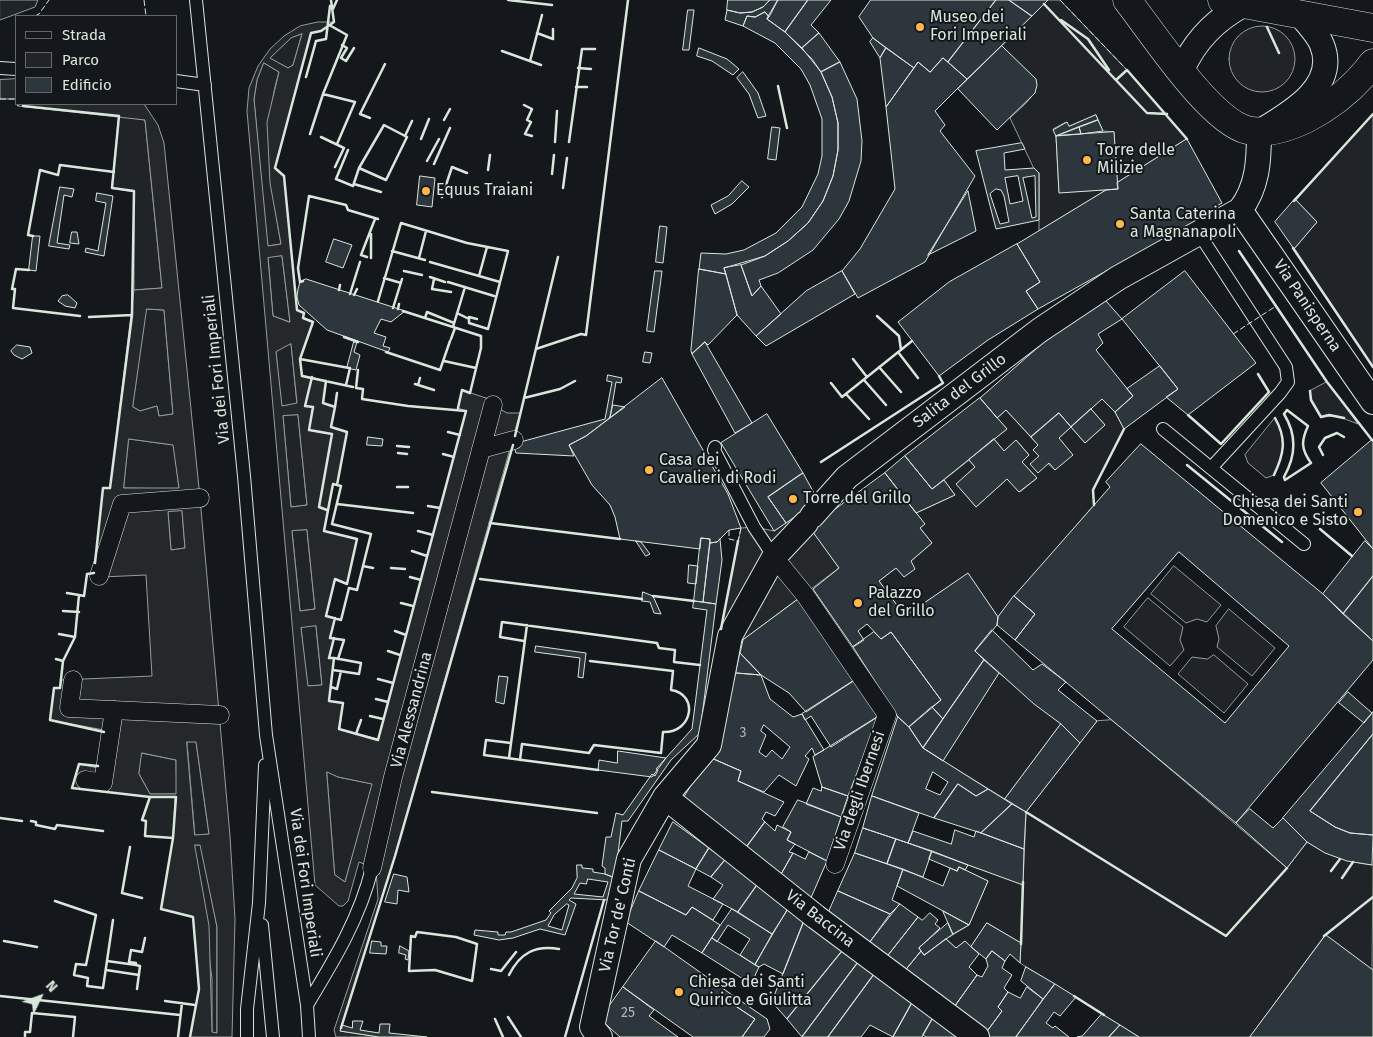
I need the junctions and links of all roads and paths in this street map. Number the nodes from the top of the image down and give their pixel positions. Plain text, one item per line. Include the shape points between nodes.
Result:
1 (196, 0) edge
2 (1127, 0) edge
3 (1234, 2) edge
4 (1300, 14) junction
5 (1373, 28) edge
6 (1373, 64) edge
7 (0, 68) edge
8 (15, 69) edge
9 (1182, 70) junction
10 (178, 81) edge
11 (205, 84) junction
12 (1259, 132) junction
13 (1240, 210) junction
14 (1198, 232) junction
15 (1373, 402) edge
16 (493, 405) dead end
17 (1163, 428) dead end
18 (514, 440) dead end
19 (481, 449) junction
20 (713, 449) dead end
21 (1211, 468) junction
22 (200, 498) dead end
23 (1304, 544) dead end
24 (774, 557) junction
25 (98, 576) dead end
26 (73, 680) dead end
27 (114, 710) junction
28 (220, 715) dead end
29 (266, 734) junction
30 (85, 780) dead end
31 (666, 797) junction
32 (835, 864) dead end
33 (372, 868) joint
34 (259, 903) junction
35 (307, 1005) junction
36 (247, 1037) edge
37 (273, 1037) edge
38 (309, 1037) edge
39 (316, 1037) edge
40 (600, 1037) edge
41 (978, 1037) edge

1 - 11 lane, Via dei Fori Imperiali
2 - 9 street
3 - 4 street
3 - 9 street via 1233,10 1208,30 1190,53
4 - 5 street
4 - 12 street via 1324,49 1324,75 1302,102
6 - 12 street via 1353,87 1322,110 1295,124
7 - 8 lane
9 - 12 street via 1216,111 1241,128
10 - 11 lane
11 - 29 lane, Via dei Fori Imperiali
12 - 13 street via 1255,183
13 - 14 street, Salita del Grillo
13 - 15 street, Via Panisperna
14 - 21 lane via 1276,351 1288,376 1288,382 1280,393
14 - 24 street, Salita del Grillo via 1118,278 1040,330 848,476
16 - 19 street, Via Alessandrina
17 - 21 lane
18 - 19 street
19 - 33 street, Via Alessandrina via 393,777
20 - 24 lane via 754,527
21 - 23 lane
22 - 25 street via 122,504
24 - 31 street, Via Tor de' Conti via 730,636 709,745
24 - 32 street, Via degli Ibernesi via 805,595 887,715
26 - 27 street via 69,708
27 - 28 street
27 - 30 street via 103,783
29 - 34 lane, Via dei Fori Imperiali
29 - 35 lane, Via dei Fori Imperiali
31 - 40 street, Via Tor de' Conti via 628,859 592,1027
31 - 41 street, Via Baccina via 816,918
33 - 35 lane, Via Alessandrina via 365,896
34 - 36 lane, Via dei Fori Imperiali
34 - 37 lane
35 - 38 lane, Via dei Fori Imperiali
35 - 39 lane

